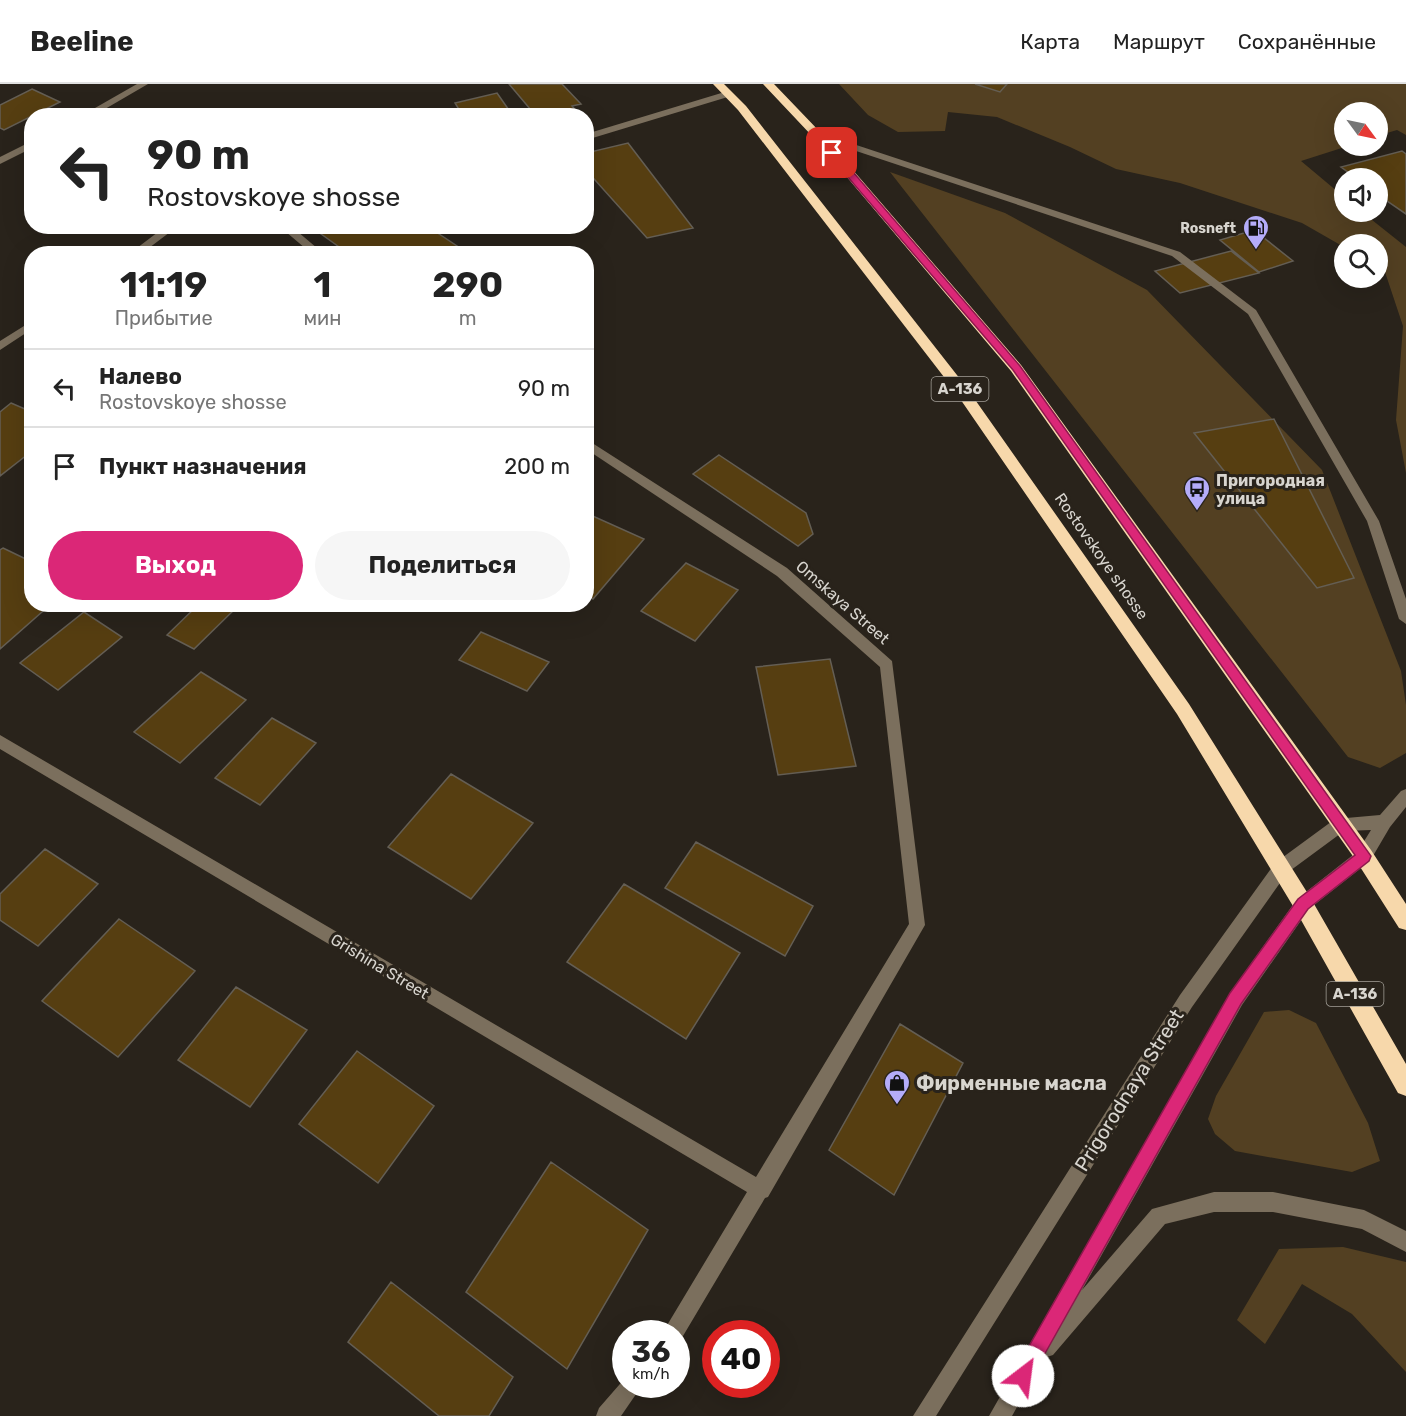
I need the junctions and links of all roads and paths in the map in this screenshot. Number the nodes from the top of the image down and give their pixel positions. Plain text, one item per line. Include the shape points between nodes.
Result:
1 (144, 84) edge
2 (768, 84) edge
3 (723, 89) edge
4 (100, 108) edge
5 (594, 134) edge
6 (817, 135) junction
7 (24, 148) edge
8 (0, 161) edge
9 (162, 234) edge
10 (294, 234) edge
11 (145, 246) edge
12 (309, 246) edge
13 (24, 330) edge
14 (0, 346) edge
15 (594, 448) edge
16 (1406, 619) edge
17 (0, 741) edge
18 (1406, 796) edge
19 (1384, 822) junction
20 (1341, 824) junction
21 (1364, 856) junction
22 (1281, 867) junction
23 (1303, 904) junction
24 (1406, 921) edge
25 (1406, 1085) edge
26 (760, 1190) junction
27 (1406, 1242) edge
28 (681, 1320) edge
29 (1023, 1376) junction
30 (622, 1398) edge
31 (607, 1416) edge
32 (924, 1416) edge
33 (999, 1416) edge

1 - 4 street
2 - 6 highway
3 - 5 street
3 - 22 highway, Rostovskoye shosse / А-136 via 750,118 959,387 1183,709
6 - 16 street via 1176,254 1252,312 1373,521
6 - 20 highway via 1016,368
7 - 8 street
9 - 11 street
10 - 12 street
13 - 14 street
15 - 26 street, Omskaya Street via 782,572 887,665 917,924
17 - 26 street, Grishina Street
18 - 19 street
19 - 20 street
19 - 21 street
20 - 21 highway
20 - 22 street, Prigorodnaya Street
21 - 23 street
21 - 24 highway
22 - 23 highway, Rostovskoye shosse / А-136
22 - 32 street, Prigorodnaya Street via 1186,1001
23 - 25 highway, Rostovskoye shosse / А-136
23 - 29 street via 1236,999
26 - 28 street
27 - 29 street via 1364,1220 1273,1202 1214,1202 1159,1216
29 - 33 street
30 - 31 street

